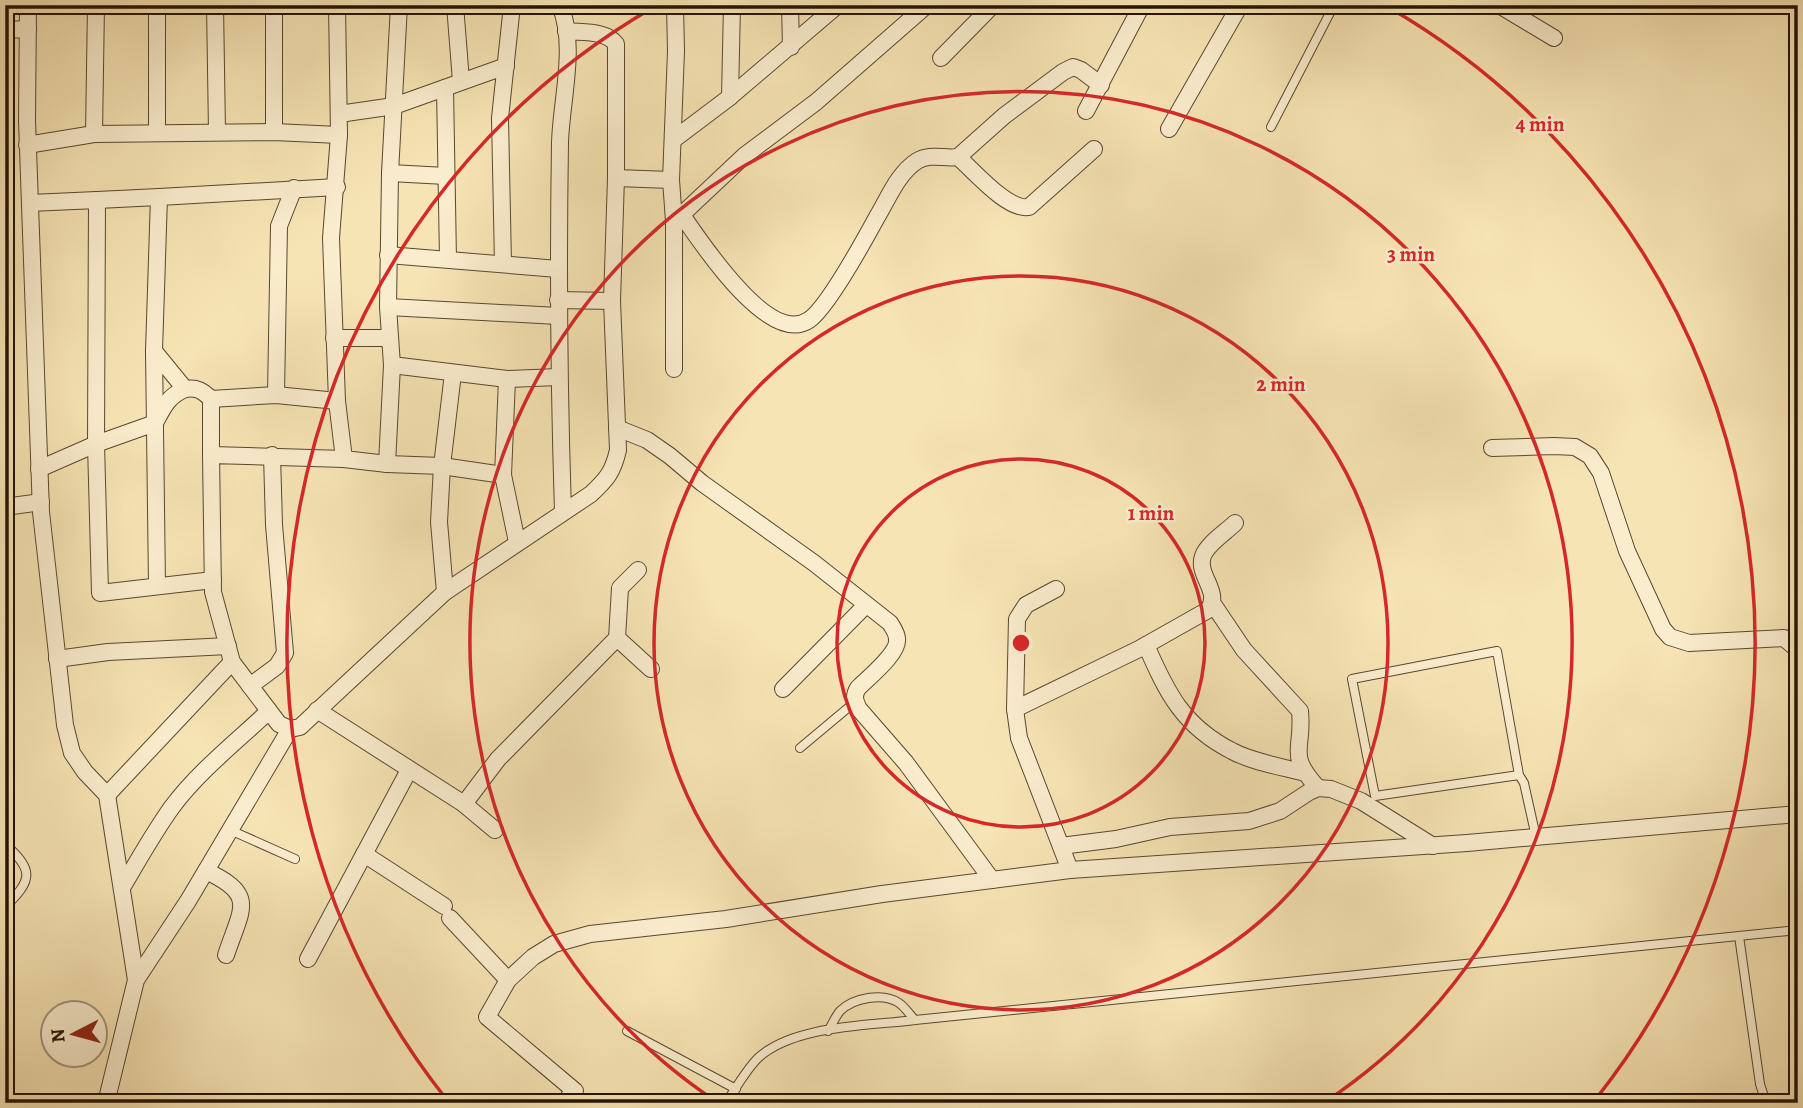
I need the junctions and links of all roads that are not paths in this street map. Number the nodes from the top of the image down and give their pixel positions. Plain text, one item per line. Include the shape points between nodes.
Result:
1 (28, 5) edge
2 (96, 5) edge
3 (157, 5) edge
4 (215, 5) edge
5 (274, 5) edge
6 (337, 5) edge
7 (399, 5) edge
8 (455, 5) edge
9 (512, 5) edge
10 (560, 5) edge
11 (675, 5) edge
12 (732, 5) edge
13 (790, 5) edge
14 (838, 5) edge
15 (927, 5) edge
16 (993, 5) edge
17 (1142, 5) edge
18 (1240, 5) edge
19 (1334, 5) edge
20 (1499, 5) edge
21 (28, 29) junction
22 (5, 30) edge
23 (566, 31) junction
24 (1554, 38) dead end
25 (791, 47) junction
26 (941, 58) dead end
27 (506, 66) junction
28 (461, 81) junction
29 (1101, 85) junction
30 (445, 88) junction
31 (730, 97) junction
32 (394, 106) junction
33 (1086, 111) dead end
34 (339, 114) junction
35 (1271, 127) dead end
36 (1169, 129) dead end
37 (217, 132) junction
38 (274, 132) junction
39 (157, 133) junction
40 (93, 134) junction
41 (339, 135) junction
42 (673, 140) junction
43 (27, 145) junction
44 (1094, 149) dead end
45 (958, 157) junction
46 (390, 173) junction
47 (446, 176) junction
48 (616, 178) junction
49 (671, 180) junction
50 (337, 187) junction
51 (294, 188) junction
52 (159, 197) junction
53 (97, 200) junction
54 (30, 204) junction
55 (678, 218) junction
56 (388, 255) junction
57 (448, 259) junction
58 (503, 264) junction
59 (558, 269) junction
60 (612, 301) junction
61 (388, 307) junction
62 (558, 308) junction
63 (334, 338) junction
64 (390, 338) junction
65 (154, 351) junction
66 (392, 365) junction
67 (674, 369) dead end
68 (453, 373) junction
69 (559, 377) junction
70 (508, 379) junction
71 (185, 389) junction
72 (276, 395) junction
73 (211, 399) junction
74 (337, 401) junction
75 (155, 423) junction
76 (617, 428) junction
77 (96, 444) junction
78 (1492, 448) dead end
79 (211, 455) junction
80 (272, 455) junction
81 (344, 459) junction
82 (387, 464) junction
83 (442, 466) junction
84 (39, 469) junction
85 (503, 475) junction
86 (41, 502) junction
87 (5, 507) edge
88 (563, 512) junction
89 (1236, 523) dead end
90 (517, 542) junction
91 (638, 570) dead end
92 (213, 580) junction
93 (157, 586) junction
94 (1056, 589) dead end
95 (445, 592) junction
96 (1213, 604) junction
97 (866, 605) junction
98 (617, 638) junction
99 (1146, 645) junction
100 (228, 646) junction
101 (1798, 652) edge
102 (57, 659) junction
103 (232, 662) junction
104 (651, 669) dead end
105 (250, 686) junction
106 (783, 689) dead end
107 (855, 702) junction
108 (1015, 709) junction
109 (317, 710) junction
110 (269, 711) junction
111 (290, 729) junction
112 (800, 748) dead end
113 (409, 770) junction
114 (1305, 773) junction
115 (1519, 775) junction
116 (1318, 788) junction
117 (107, 795) junction
118 (464, 804) junction
119 (1798, 814) edge
120 (230, 830) junction
121 (495, 831) dead end
122 (1536, 837) junction
123 (5, 844) edge
124 (1061, 846) junction
125 (1433, 846) junction
126 (364, 854) junction
127 (295, 859) dead end
128 (1070, 870) junction
129 (206, 871) junction
130 (992, 880) junction
131 (123, 886) junction
132 (5, 907) edge
133 (1798, 930) edge
134 (1739, 936) junction
135 (226, 955) dead end
136 (309, 959) dead end
137 (136, 980) junction
138 (508, 980) junction
139 (915, 1020) junction
140 (627, 1031) dead end
141 (828, 1031) junction
142 (736, 1089) junction
143 (109, 1102) edge
144 (564, 1103) edge
145 (726, 1103) edge
146 (1766, 1103) edge

1 - 21 street
2 - 40 street
3 - 39 street
4 - 37 street
5 - 38 street
6 - 34 street
7 - 32 street
8 - 28 street
9 - 27 street
10 - 23 street
11 - 42 street
12 - 31 street
13 - 25 street
14 - 25 street
15 - 55 street via 825,94 744,156
16 - 26 street
17 - 29 street
18 - 36 street
19 - 35 lane
20 - 24 street
21 - 22 street
21 - 43 street
23 - 48 street via 605,35 616,44
23 - 59 street
25 - 31 street
27 - 28 street
27 - 58 street via 500,118
28 - 30 street
29 - 33 street
29 - 45 street via 1073,67 1063,72
30 - 32 street
30 - 47 street
31 - 42 street
32 - 34 street
32 - 46 street
34 - 41 street
37 - 38 street
37 - 39 street
38 - 41 street
39 - 40 street
40 - 43 street
41 - 50 street
42 - 49 street
43 - 54 street
44 - 45 street via 1024,208 1004,199
45 - 55 street via 926,156 914,162 820,310 797,324 779,321 761,310 719,269
46 - 47 street
46 - 56 street
47 - 57 street
48 - 49 street
48 - 60 street
49 - 55 street
50 - 51 street
50 - 63 street via 331,238
51 - 52 street
51 - 72 street via 279,226
52 - 53 street
52 - 65 street
53 - 54 street
53 - 77 street
54 - 84 street
55 - 67 street
56 - 57 street
56 - 61 street
57 - 58 street
58 - 59 street
59 - 62 street
60 - 62 street
60 - 76 street
61 - 62 street
61 - 64 street
62 - 69 street
63 - 64 street
63 - 74 street
64 - 66 street
65 - 71 street
65 - 75 street
66 - 68 street
66 - 82 street
68 - 70 street
68 - 83 street
69 - 70 street
69 - 88 street
70 - 85 street
71 - 73 street via 202,390
71 - 75 street via 166,402
72 - 73 street
72 - 74 street
73 - 79 street
74 - 81 street
75 - 77 street
75 - 93 street
76 - 88 street via 618,450 608,478
76 - 97 street via 670,456
77 - 84 street
77 - 93 street via 100,593
78 - 101 street via 1575,447 1590,456 1601,473 1627,551 1670,637 1689,643 1784,638
79 - 80 street
79 - 92 street
80 - 81 street
80 - 105 street via 285,653 277,666
81 - 82 street
82 - 83 street
83 - 85 street
83 - 95 street via 439,522
84 - 86 street
85 - 90 street
86 - 87 street
86 - 102 street
88 - 90 street
89 - 96 street via 1203,552 1201,562
90 - 95 street
91 - 98 street via 620,588
92 - 93 street
92 - 100 street
94 - 108 street via 1026,605 1017,619
95 - 109 street
96 - 99 street
96 - 114 street via 1244,650 1300,711 1298,759
97 - 106 street
97 - 107 street via 890,623 898,643 858,688
98 - 104 street
98 - 118 street via 498,759
99 - 108 street
99 - 114 street via 1166,690 1191,723 1233,752
100 - 102 street
100 - 103 street
102 - 117 street via 72,753
103 - 105 street
103 - 117 street
105 - 110 street
107 - 112 lane
107 - 130 street
108 - 124 street via 1020,738
109 - 111 street via 300,727
109 - 113 street
110 - 111 street
110 - 131 street via 174,805
111 - 120 street
113 - 118 street
113 - 126 street
114 - 116 street
115 - 115 lane via 1375,796 1352,680 1497,651
115 - 122 lane
116 - 124 street via 1280,811 1249,821 1170,827
116 - 125 street via 1361,801
117 - 131 street
118 - 121 street
119 - 122 street
120 - 127 lane
120 - 129 street
122 - 125 street
123 - 132 lane via 27,871 26,881
124 - 128 street
125 - 128 street
126 - 136 street
126 - 138 street via 447,912
128 - 130 street
129 - 135 street via 227,881 241,898
129 - 137 street
130 - 138 street via 590,934 554,944
131 - 137 street
133 - 134 lane
134 - 139 lane
134 - 146 lane
137 - 143 street
138 - 144 street via 487,1017 575,1091
139 - 141 lane
139 - 141 lane via 898,1002 871,998 855,1001 841,1011
140 - 142 lane
141 - 142 lane via 797,1035 770,1048
142 - 145 lane

